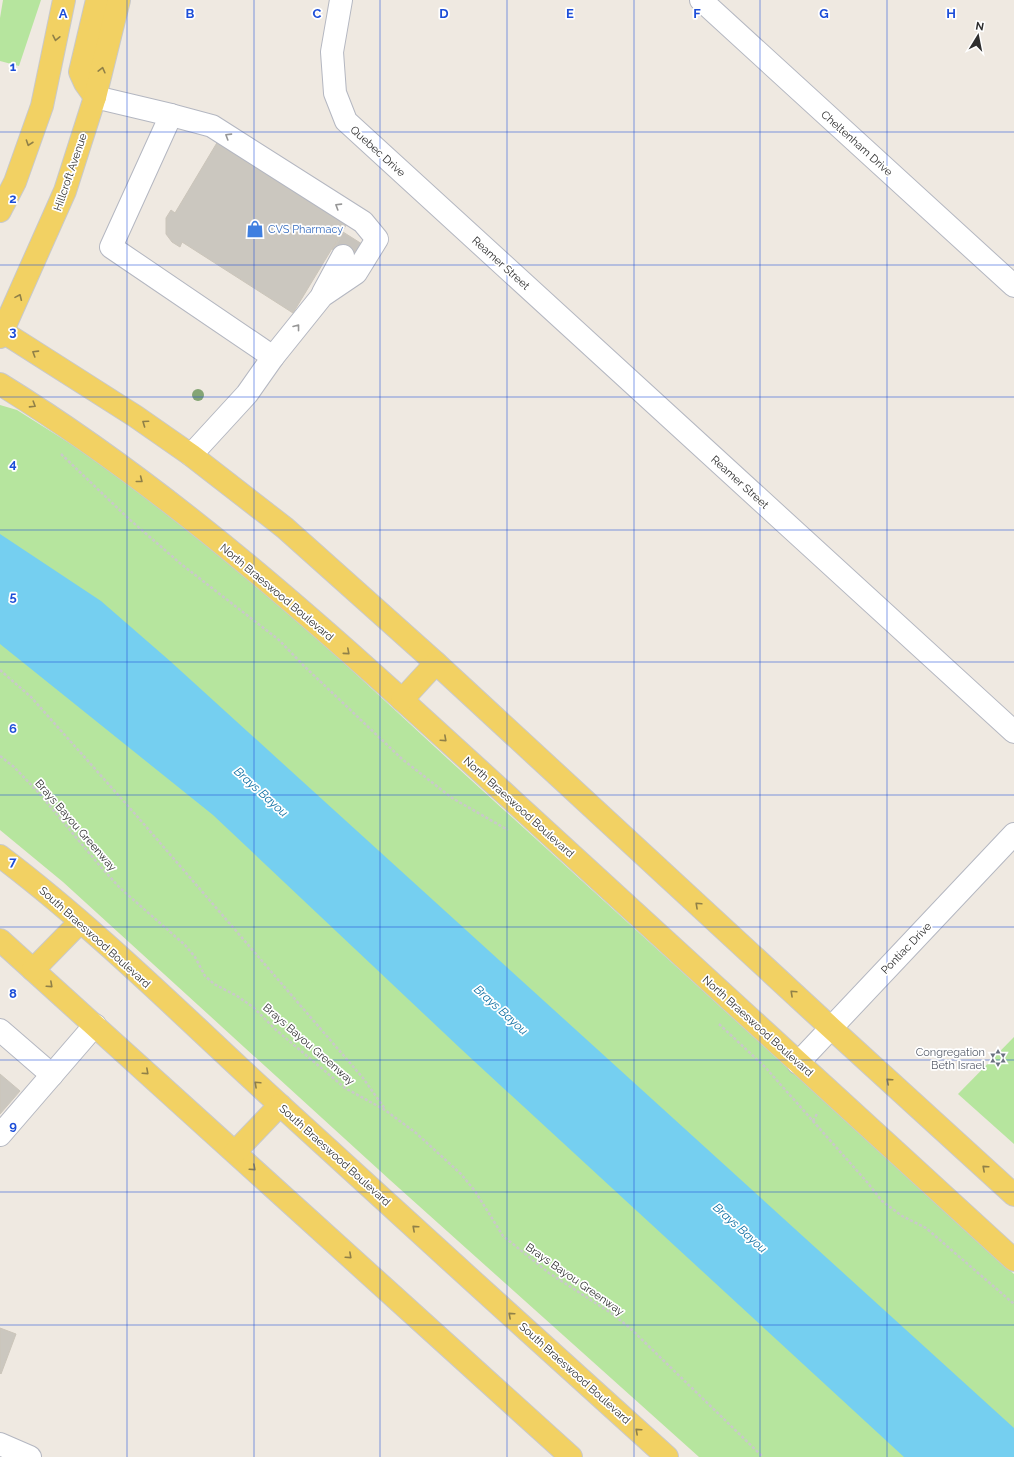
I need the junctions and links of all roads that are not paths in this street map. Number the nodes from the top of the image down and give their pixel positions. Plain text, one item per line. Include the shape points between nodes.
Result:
1 (64, 0) edge
2 (97, 0) edge
3 (119, 0) edge
4 (341, 0) edge
5 (701, 0) edge
6 (95, 97) junction
7 (171, 115) junction
8 (0, 211) edge
9 (466, 231) joint
10 (353, 239) junction
11 (1014, 286) edge
12 (322, 296) junction
13 (1, 333) edge
14 (273, 357) junction
15 (0, 384) edge
16 (191, 455) junction
17 (436, 663) junction
18 (402, 700) junction
19 (1014, 732) edge
20 (1014, 834) edge
21 (0, 856) edge
22 (80, 922) junction
23 (0, 940) edge
24 (33, 970) junction
25 (95, 1026) junction
26 (830, 1028) junction
27 (0, 1030) edge
28 (798, 1063) junction
29 (52, 1075) junction
30 (280, 1105) junction
31 (0, 1135) edge
32 (235, 1152) junction
33 (1014, 1195) edge
34 (1014, 1260) edge
35 (0, 1444) edge
36 (30, 1457) edge
37 (570, 1457) edge
38 (667, 1457) edge

1 -> 8 main road via 42,106 15,182
2 - 6 main road via 80,72 84,83
6 -> 3 main road, Hillcroft Avenue
4 - 9 street, Quebec Drive via 332,52 335,93 346,121
5 - 11 street, Cheltenham Drive
6 - 7 street
13 -> 6 main road, Hillcroft Avenue via 65,191
10 -> 7 street via 212,126
7 - 14 street via 111,247
9 - 19 street, Reamer Street
10 - 12 street
10 - 12 street via 377,239 356,273
14 -> 12 street
16 -> 13 main road via 135,416
14 - 16 street via 247,394
15 -> 18 main road, North Braeswood Boulevard via 39,408 145,484 252,568
16 - 17 main road via 285,528
17 - 18 main road
26 -> 17 main road
18 -> 28 main road, North Braeswood Boulevard
20 - 26 street, Pontiac Drive
21 - 22 main road, South Braeswood Boulevard
22 - 24 main road
30 -> 22 main road, South Braeswood Boulevard
23 - 24 main road
24 -> 25 main road
25 - 29 street
25 -> 32 main road
26 - 28 street, Pontiac Drive
33 -> 26 main road
27 - 29 street
28 - 34 main road, North Braeswood Boulevard
29 - 31 street
30 - 32 main road
38 -> 30 main road, South Braeswood Boulevard
32 -> 37 main road
35 - 36 street

